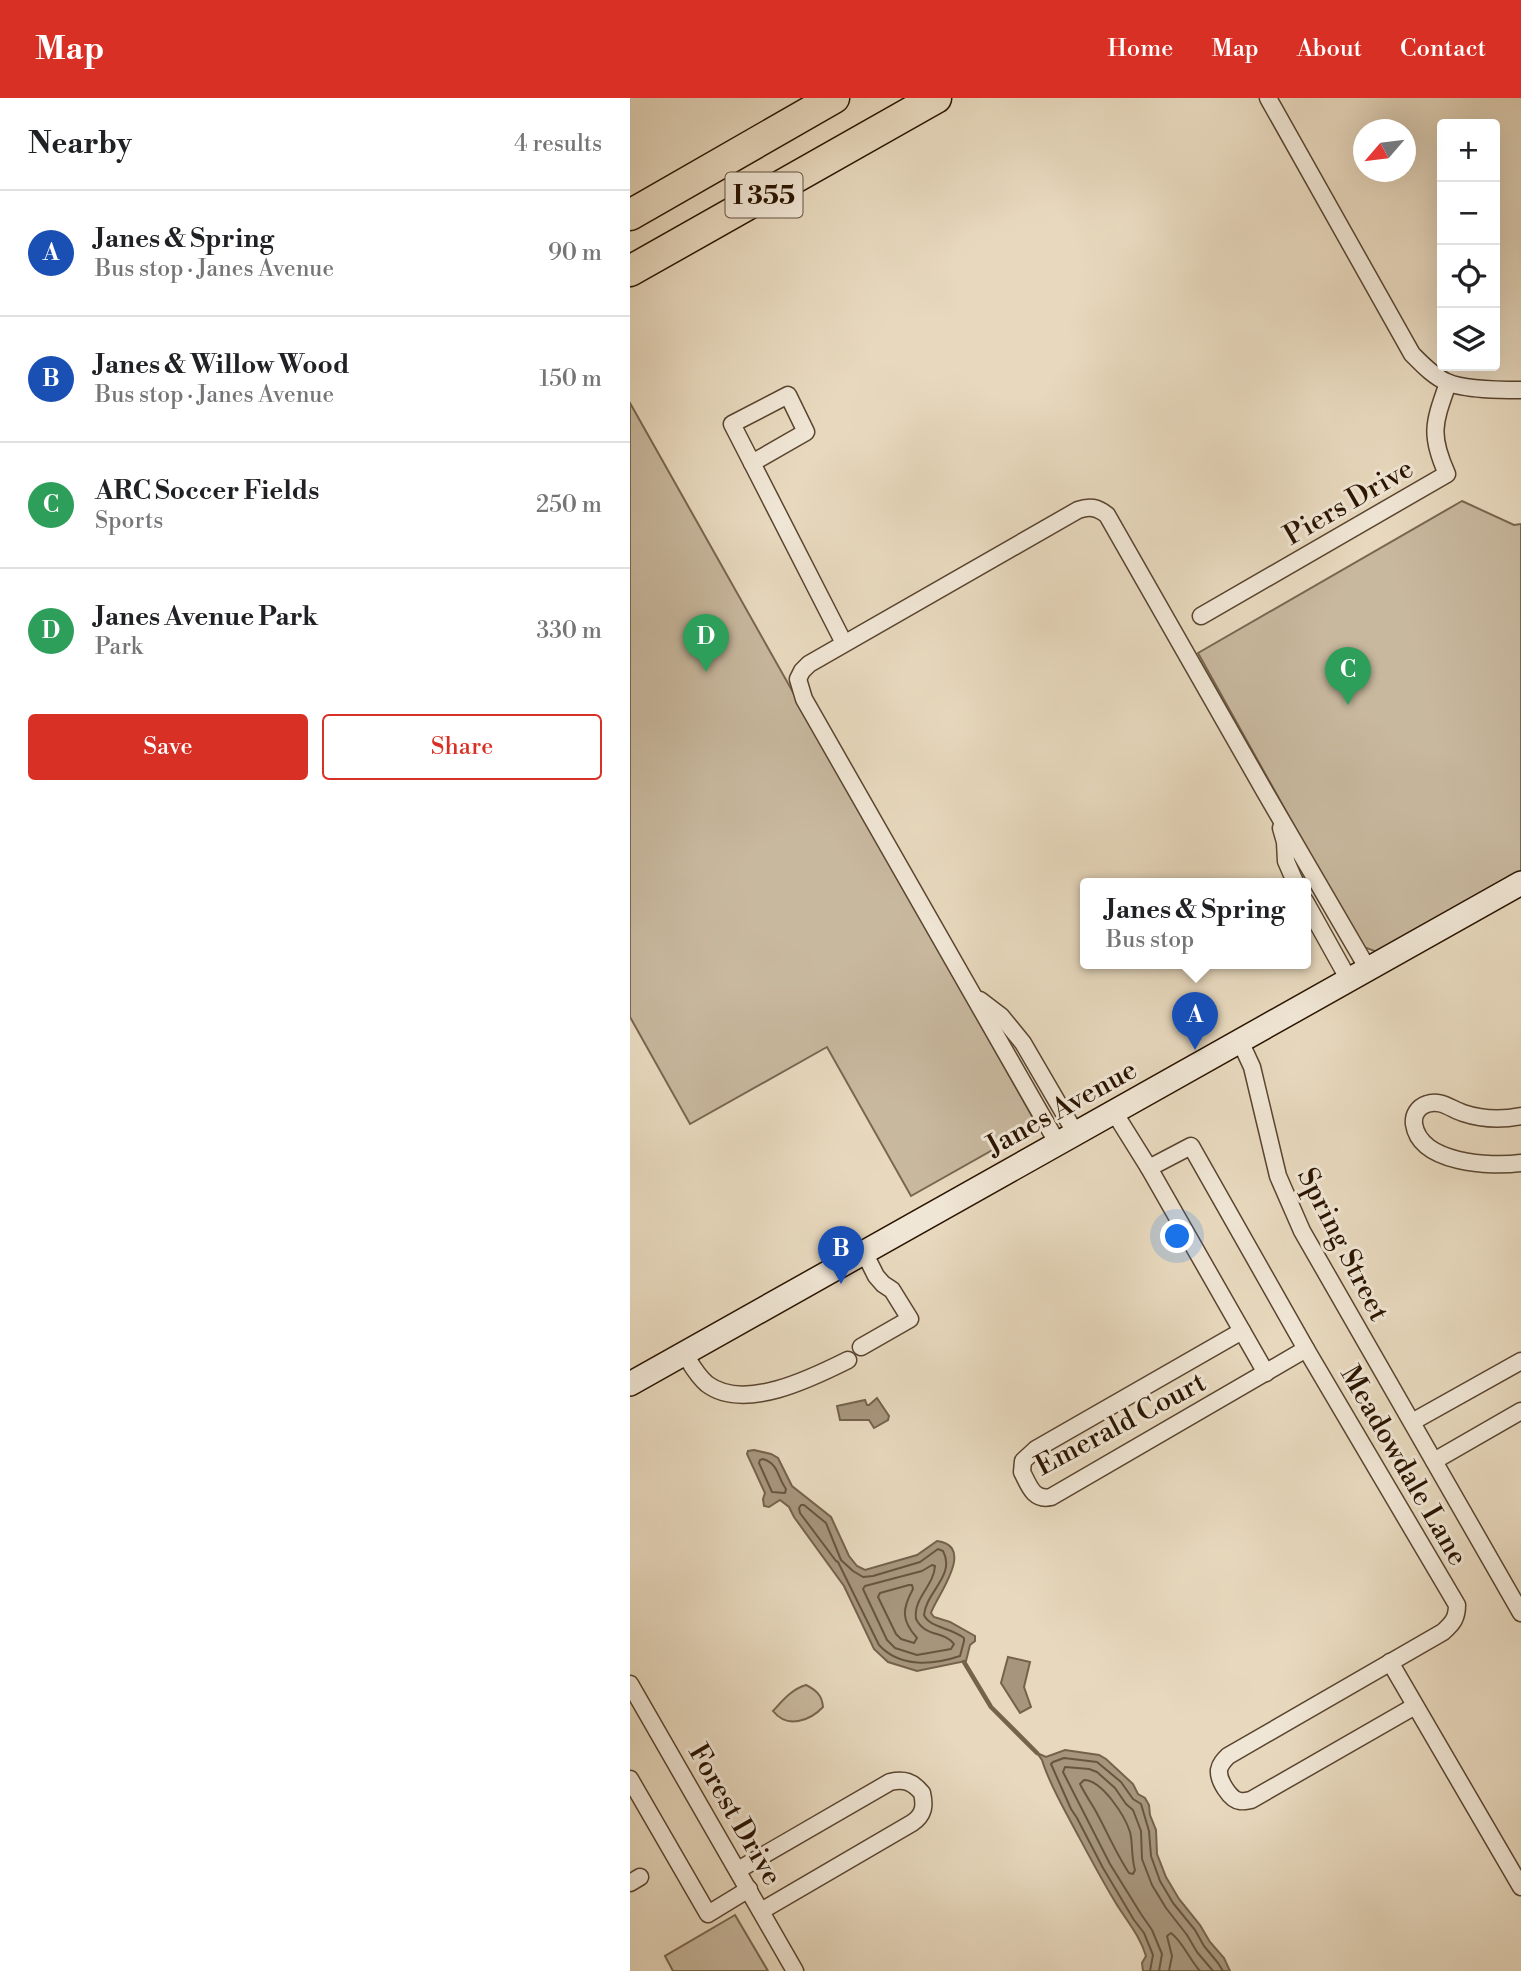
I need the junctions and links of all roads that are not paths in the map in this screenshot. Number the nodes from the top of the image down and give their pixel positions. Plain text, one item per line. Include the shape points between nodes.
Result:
1 (834, 98) edge
2 (936, 98) edge
3 (949, 98) edge
4 (1268, 98) edge
5 (898, 119) junction
6 (630, 215) edge
7 (630, 271) edge
8 (1448, 383) junction
9 (1521, 390) edge
10 (752, 463) junction
11 (1201, 616) dead end
12 (844, 643) junction
13 (1278, 816) junction
14 (1293, 878) edge
15 (1310, 878) edge
16 (1311, 880) edge
17 (1521, 883) edge
18 (1311, 909) edge
19 (1359, 974) junction
20 (1240, 1041) junction
21 (1114, 1112) junction
22 (1521, 1116) edge
23 (1067, 1139) junction
24 (1521, 1163) edge
25 (1149, 1168) junction
26 (864, 1252) junction
27 (1242, 1331) junction
28 (861, 1347) dead end
29 (1306, 1349) junction
30 (684, 1353) junction
31 (848, 1360) dead end
32 (1521, 1361) edge
33 (1266, 1373) junction
34 (630, 1384) edge
35 (1521, 1411) edge
36 (1412, 1422) junction
37 (1434, 1461) junction
38 (1521, 1613) edge
39 (1390, 1662) junction
40 (630, 1684) edge
41 (1415, 1706) junction
42 (630, 1779) edge
43 (738, 1870) junction
44 (1521, 1887) edge
45 (749, 1889) junction
46 (761, 1911) junction
47 (795, 1971) edge

1 - 6 highway, I 355
2 - 5 highway, I 355
3 - 5 highway
4 - 8 street via 1412,354
5 - 7 highway, I 355
8 - 9 street
8 - 11 street, Piers Drive via 1434,428 1436,451 1447,474
10 - 10 street via 806,432 788,396 732,424
10 - 12 street
12 - 13 street via 1078,510 1099,509 1107,514
12 - 23 street via 802,671 798,679 808,706 973,994
13 - 14 street
13 - 15 street
16 - 19 street
17 - 19 street, Janes Avenue
18 - 19 street
19 - 20 street, Janes Avenue
20 - 21 street, Janes Avenue
20 - 36 street, Spring Street via 1252,1067 1269,1146 1290,1208
21 - 23 street, Janes Avenue
21 - 25 street
22 - 24 street via 1493,1119 1433,1102 1417,1110 1414,1121 1417,1135 1441,1154 1480,1164
23 - 26 street, Janes Avenue
25 - 27 street
25 - 29 street via 1191,1146
26 - 28 street via 876,1276 892,1290 910,1319
26 - 30 street, Janes Avenue
27 - 33 street
27 - 33 street, Emerald Court via 1028,1455 1021,1472 1034,1493 1051,1497
29 - 33 street, Meadowdale Lane
29 - 39 street, Meadowdale Lane via 1457,1605 1453,1623 1443,1632
30 - 31 street via 708,1385 733,1394 792,1386
30 - 34 street, Janes Avenue
32 - 36 street
35 - 37 street
36 - 37 street, Spring Street
37 - 38 street, Spring Street
39 - 41 street
39 - 41 street via 1228,1756 1220,1765 1221,1780 1232,1798 1251,1800
40 - 43 street, Forest Drive
41 - 44 street
42 - 45 street via 708,1914
43 - 45 street, Forest Drive
43 - 46 street via 890,1782 909,1781 922,1793 924,1809 919,1818
45 - 46 street, Forest Drive
46 - 47 street, Forest Drive

